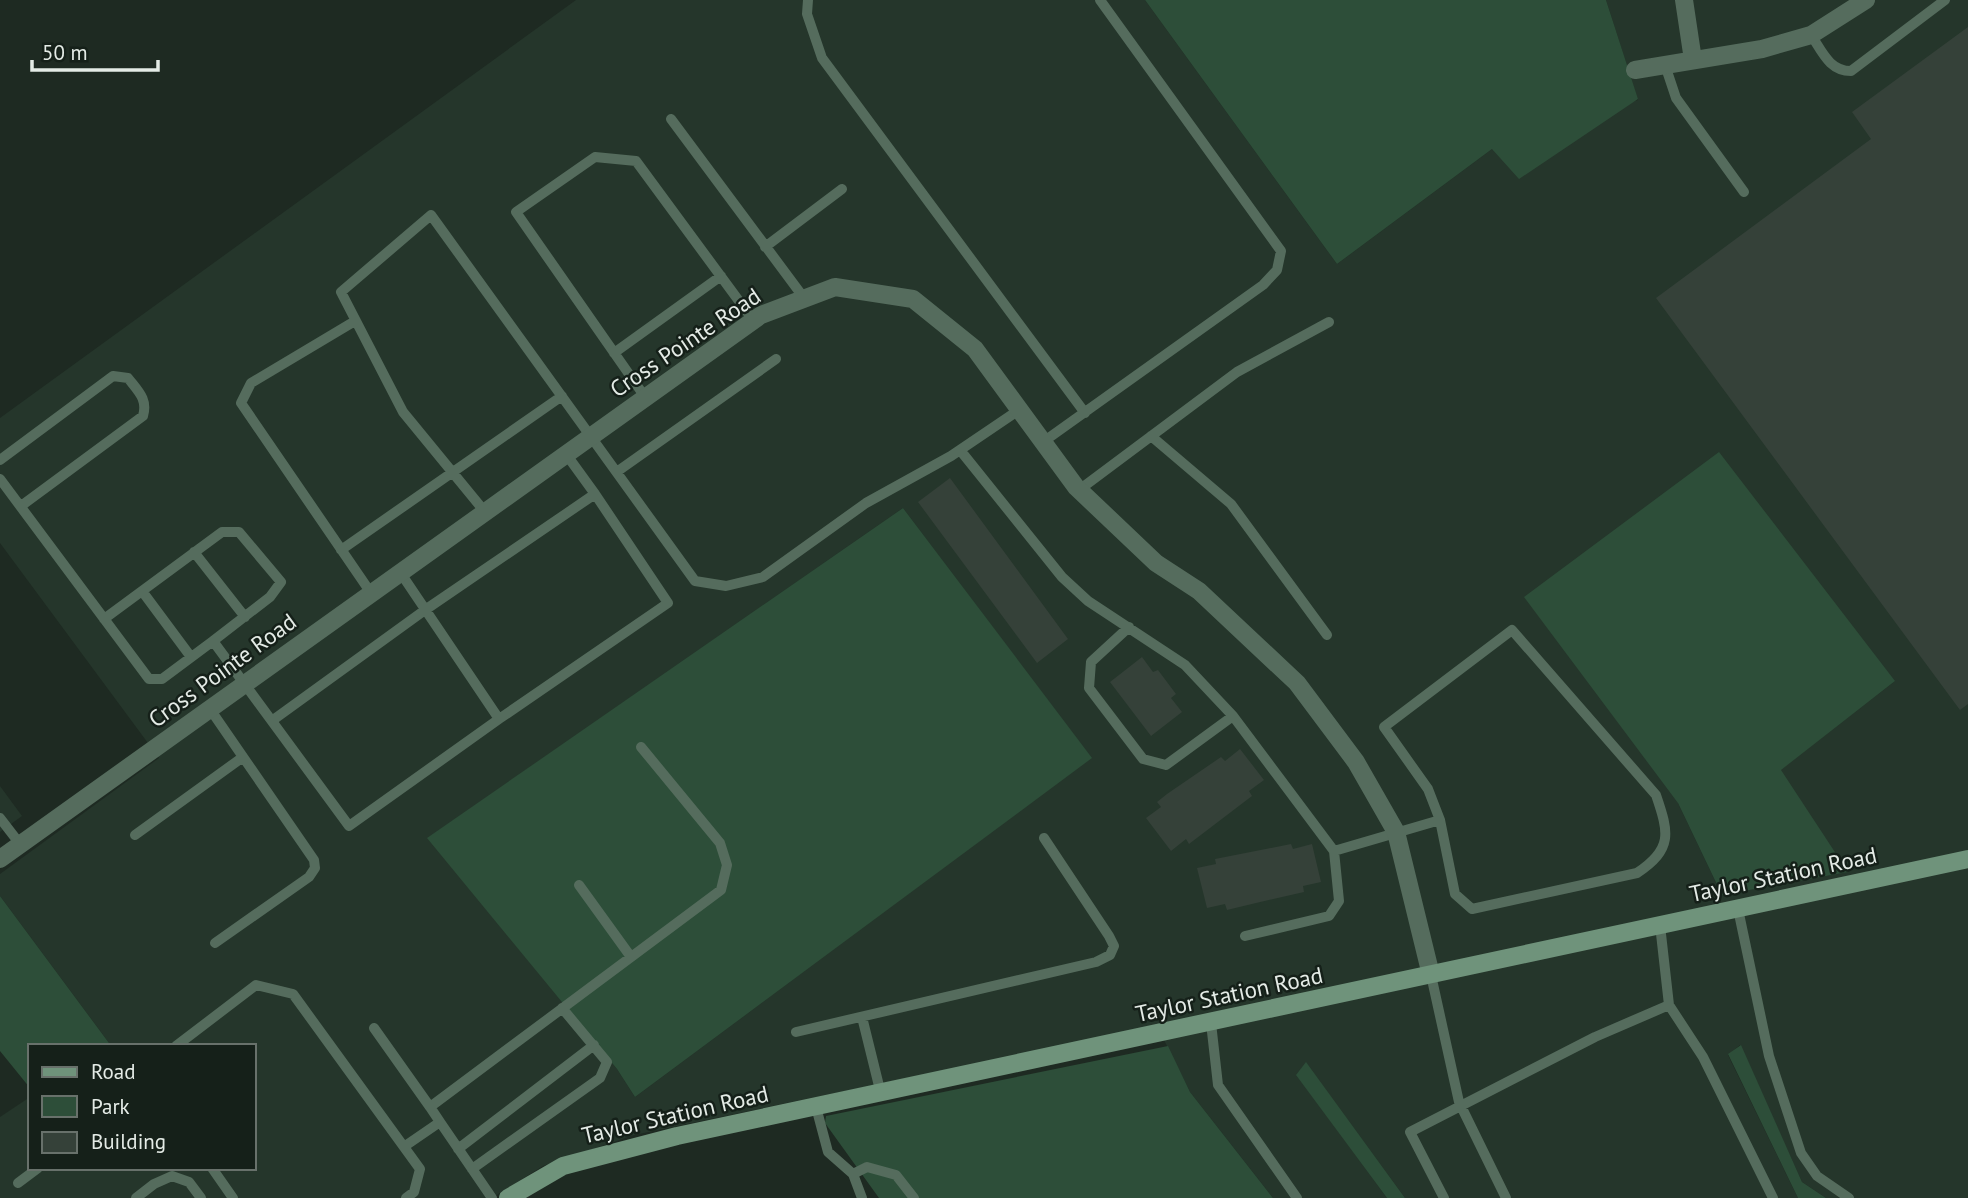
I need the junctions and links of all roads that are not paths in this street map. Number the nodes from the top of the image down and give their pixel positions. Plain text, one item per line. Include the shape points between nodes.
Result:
1 (808, 0) edge
2 (1100, 0) edge
3 (1684, 0) edge
4 (1866, 0) edge
5 (1945, 0) edge
6 (1811, 35) junction
7 (1693, 60) junction
8 (1665, 65) junction
9 (1635, 70) dead end
10 (671, 119) dead end
11 (842, 189) dead end
12 (1744, 192) dead end
13 (765, 247) junction
14 (721, 276) junction
15 (804, 299) junction
16 (753, 320) junction
17 (355, 321) junction
18 (1329, 322) dead end
19 (614, 353) junction
20 (776, 359) dead end
21 (562, 396) junction
22 (645, 397) junction
23 (1019, 410) junction
24 (1085, 412) junction
25 (592, 435) junction
26 (1152, 436) junction
27 (1043, 442) junction
28 (960, 450) junction
29 (566, 454) junction
30 (0, 460) edge
31 (451, 471) junction
32 (618, 471) junction
33 (0, 479) edge
34 (1079, 490) junction
35 (595, 494) junction
36 (20, 506) junction
37 (485, 512) junction
38 (341, 550) junction
39 (194, 552) junction
40 (400, 572) junction
41 (142, 591) junction
42 (371, 593) junction
43 (425, 610) junction
44 (245, 617) junction
45 (104, 619) junction
46 (1129, 627) junction
47 (1327, 635) dead end
48 (213, 641) junction
49 (191, 657) junction
50 (246, 683) junction
51 (210, 709) junction
52 (1233, 716) junction
53 (499, 719) junction
54 (272, 720) junction
55 (641, 747) dead end
56 (243, 757) junction
57 (0, 818) edge
58 (1440, 820) junction
59 (1396, 832) junction
60 (135, 835) dead end
61 (1044, 838) dead end
62 (20, 844) junction
63 (1334, 851) junction
64 (0, 859) edge
65 (1968, 859) edge
66 (579, 885) dead end
67 (1738, 909) junction
68 (1660, 925) junction
69 (1245, 936) dead end
70 (215, 943) dead end
71 (631, 957) junction
72 (1431, 975) junction
73 (1670, 1005) junction
74 (562, 1008) junction
75 (862, 1017) junction
76 (1210, 1023) junction
77 (374, 1028) dead end
78 (796, 1032) dead end
79 (179, 1044) edge
80 (594, 1045) junction
81 (881, 1094) junction
82 (1460, 1105) junction
83 (430, 1107) junction
84 (816, 1107) junction
85 (440, 1122) junction
86 (405, 1146) junction
87 (458, 1149) junction
88 (472, 1169) junction
89 (36, 1170) edge
90 (213, 1170) edge
91 (853, 1174) junction
92 (18, 1184) dead end
93 (136, 1198) edge
94 (201, 1198) edge
95 (233, 1198) edge
96 (406, 1198) edge
97 (492, 1198) edge
98 (508, 1198) edge
99 (862, 1198) edge
100 (915, 1198) edge
101 (1297, 1198) edge
102 (1444, 1198) edge
103 (1506, 1198) edge
104 (1773, 1198) edge
105 (1849, 1198) edge

1 - 24 lane via 807,14 822,58
2 - 24 lane via 1281,251 1277,271 1263,285
3 - 7 street
4 - 6 street
5 - 6 lane via 1851,71 1841,71 1828,62
6 - 7 street via 1762,49
7 - 8 street
8 - 9 street
8 - 12 lane via 1676,98
10 - 13 lane
11 - 13 lane
13 - 15 lane
14 - 16 lane
14 - 19 lane
14 - 19 lane via 636,161 594,157 516,212
15 - 16 street, Cross Pointe Road
15 - 23 street, Cross Pointe Road via 835,287 913,299 975,349
16 - 22 street, Cross Pointe Road
17 - 21 lane via 341,292 431,215
17 - 31 lane via 403,412
17 - 38 lane via 251,383 241,403
18 - 26 lane via 1237,372
19 - 22 lane
20 - 32 lane
21 - 25 lane
21 - 31 lane
22 - 25 street, Cross Pointe Road
23 - 27 street, Cross Pointe Road
23 - 28 lane
24 - 27 lane
25 - 29 street, Cross Pointe Road
25 - 32 lane
26 - 34 lane
26 - 47 lane via 1231,504
27 - 34 street, Cross Pointe Road
28 - 32 lane via 866,503 763,577 726,586 695,581
28 - 46 lane via 1062,577 1088,601
29 - 35 lane
29 - 37 street, Cross Pointe Road
30 - 36 lane via 113,376 128,378 144,398 143,416
31 - 37 lane
31 - 38 lane
33 - 36 lane
34 - 59 street, Cross Pointe Road via 1156,563 1199,591 1297,683 1356,762
35 - 43 lane
35 - 53 lane via 668,603
36 - 45 lane
37 - 40 street, Cross Pointe Road
38 - 42 lane
39 - 41 lane
39 - 44 lane
39 - 44 lane via 222,532 239,532 281,582 275,593
40 - 42 street, Cross Pointe Road
40 - 43 lane
41 - 45 lane
41 - 49 lane
42 - 50 street, Cross Pointe Road
43 - 53 lane
43 - 54 lane
44 - 48 lane
45 - 49 lane via 149,679 162,679
46 - 52 lane via 1185,665
46 - 52 lane via 1091,662 1089,688 1143,759 1166,765
48 - 49 lane
48 - 50 lane
50 - 51 street, Cross Pointe Road
50 - 54 lane
51 - 56 lane
51 - 62 street, Cross Pointe Road
52 - 63 lane
53 - 54 lane via 349,826
55 - 71 lane via 720,843 727,865 721,890
56 - 60 lane
56 - 70 lane via 314,860 315,868 309,877
57 - 62 lane
58 - 58 lane via 1455,894 1472,909 1637,873 1656,861 1665,840 1665,822 1656,795 1512,630 1384,727 1428,789
58 - 59 lane
59 - 63 lane
59 - 72 street, Cross Pointe Road
61 - 75 lane via 1109,936 1114,946 1110,955
62 - 64 street, Cross Pointe Road
63 - 69 lane via 1339,901 1329,916
65 - 67 main road, Taylor Station Road
66 - 71 lane
67 - 68 main road, Taylor Station Road
67 - 105 lane via 1769,1056 1801,1153 1817,1176
68 - 72 main road, Taylor Station Road
68 - 73 lane
71 - 74 lane
72 - 76 main road, Taylor Station Road
72 - 82 lane
73 - 82 lane
73 - 104 lane via 1703,1057
74 - 80 lane
74 - 83 lane
75 - 78 lane
75 - 81 lane
76 - 81 main road, Taylor Station Road
76 - 101 lane via 1218,1085
77 - 83 lane
79 - 86 lane via 256,985 293,994
80 - 87 lane
80 - 88 lane via 607,1062 600,1077
81 - 84 main road, Taylor Station Road
82 - 102 lane via 1410,1132
82 - 103 lane
83 - 85 lane
84 - 91 lane via 828,1152
84 - 98 main road, Taylor Station Road via 563,1166
85 - 86 lane
85 - 87 lane
86 - 96 lane via 420,1169 414,1192
87 - 88 lane
88 - 97 lane
89 - 92 lane
90 - 95 lane
91 - 99 lane
91 - 100 lane via 867,1167 896,1175
93 - 94 lane via 172,1176 189,1182

